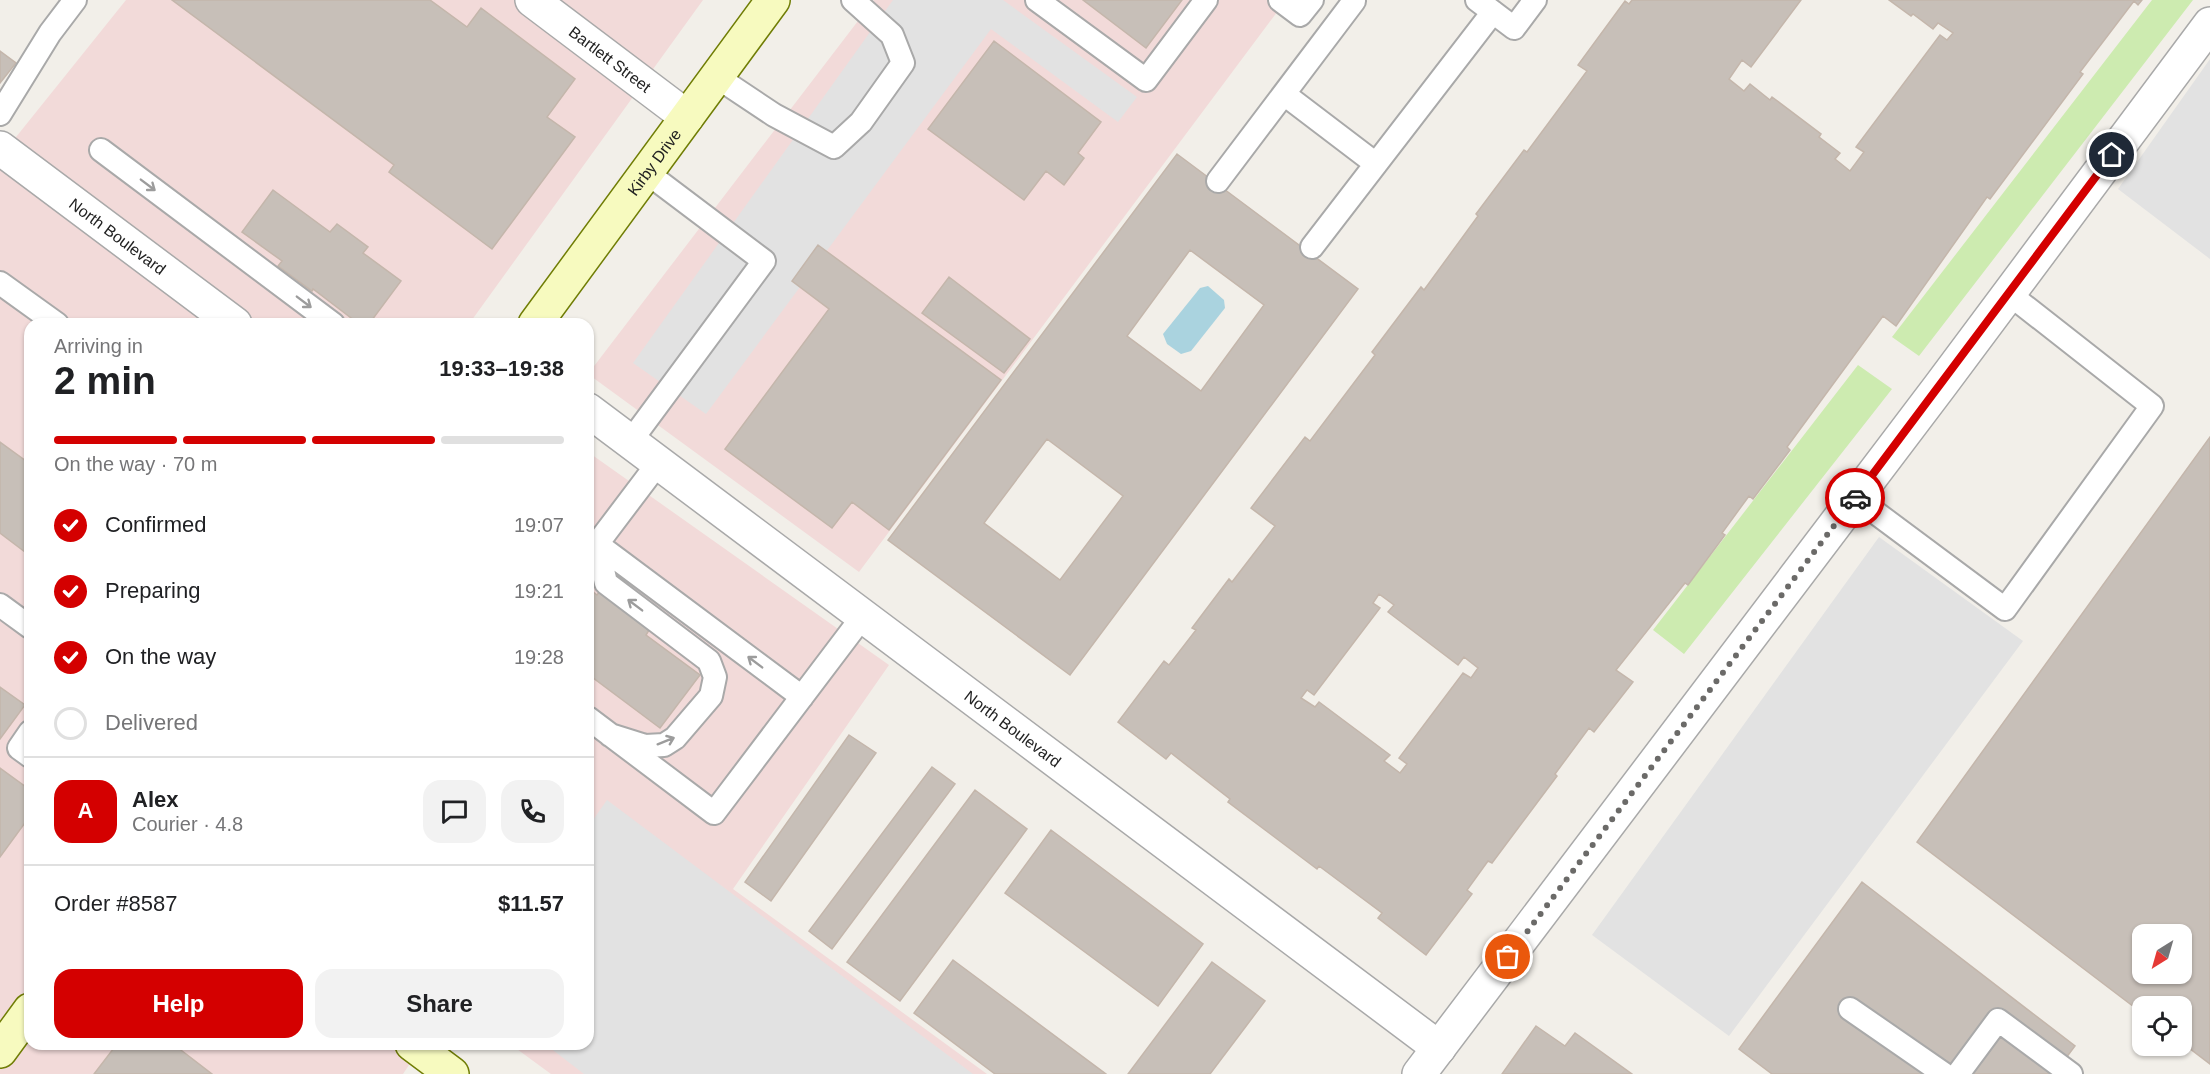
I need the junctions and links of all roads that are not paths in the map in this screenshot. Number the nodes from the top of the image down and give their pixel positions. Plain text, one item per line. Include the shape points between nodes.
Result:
1 (75, 0) edge
2 (531, 0) edge
3 (773, 0) edge
4 (853, 0) edge
5 (1037, 0) edge
6 (1206, 0) edge
7 (1280, 0) edge
8 (1312, 0) edge
9 (1535, 0) edge
10 (1354, 1) edge
11 (1485, 6) edge
12 (2210, 24) edge
13 (717, 77) junction
14 (1284, 94) junction
15 (0, 114) edge
16 (687, 117) junction
17 (0, 148) edge
18 (101, 150) dead end
19 (1376, 164) junction
20 (646, 172) junction
21 (1218, 181) dead end
22 (1312, 247) dead end
23 (0, 283) edge
24 (2008, 293) junction
25 (49, 318) edge
26 (227, 318) edge
27 (325, 318) edge
28 (539, 318) edge
29 (594, 415) edge
30 (630, 442) junction
31 (659, 462) junction
32 (1856, 498) junction
33 (594, 541) edge
34 (594, 543) edge
35 (594, 545) edge
36 (0, 605) edge
37 (863, 616) junction
38 (24, 623) edge
39 (802, 697) junction
40 (594, 723) edge
41 (610, 735) junction
42 (24, 741) edge
43 (24, 752) edge
44 (1850, 1009) dead end
45 (24, 1018) edge
46 (1439, 1048) junction
47 (419, 1050) edge
48 (0, 1051) edge
49 (443, 1072) edge
50 (1419, 1074) edge
51 (1944, 1074) edge
52 (1958, 1074) edge
53 (2071, 1074) edge

1 - 15 lane
2 - 16 street, Bartlett Street
3 - 13 main road, Kirby Drive
4 - 13 lane via 892,35 903,63 861,122 834,147 774,115
5 - 6 lane via 1146,80
7 - 8 lane via 1300,15
9 - 11 lane via 1514,28
10 - 14 lane
11 - 19 lane
12 - 24 street
13 - 16 main road, Kirby Drive
14 - 19 lane
14 - 21 lane
16 - 20 main road, Kirby Drive
17 - 26 street, North Boulevard
18 -> 27 lane
19 - 22 lane
20 - 28 main road, Kirby Drive
20 - 30 lane via 764,261
23 - 25 lane
24 - 32 street
24 - 32 lane via 2152,406 2005,609
29 - 30 street, North Boulevard
30 - 31 street, North Boulevard
31 - 33 lane
31 - 37 street, North Boulevard
32 - 46 street
39 -> 34 lane
41 -> 35 lane via 645,746 664,745 675,738 711,696 715,677 709,661 606,582
36 - 38 lane
37 - 39 lane
37 - 46 street, North Boulevard
39 - 41 lane via 714,813
40 - 41 lane
42 - 43 lane via 19,748
44 - 51 lane
45 - 48 main road
46 - 50 street
47 - 49 main road
52 - 53 lane via 1998,1020

